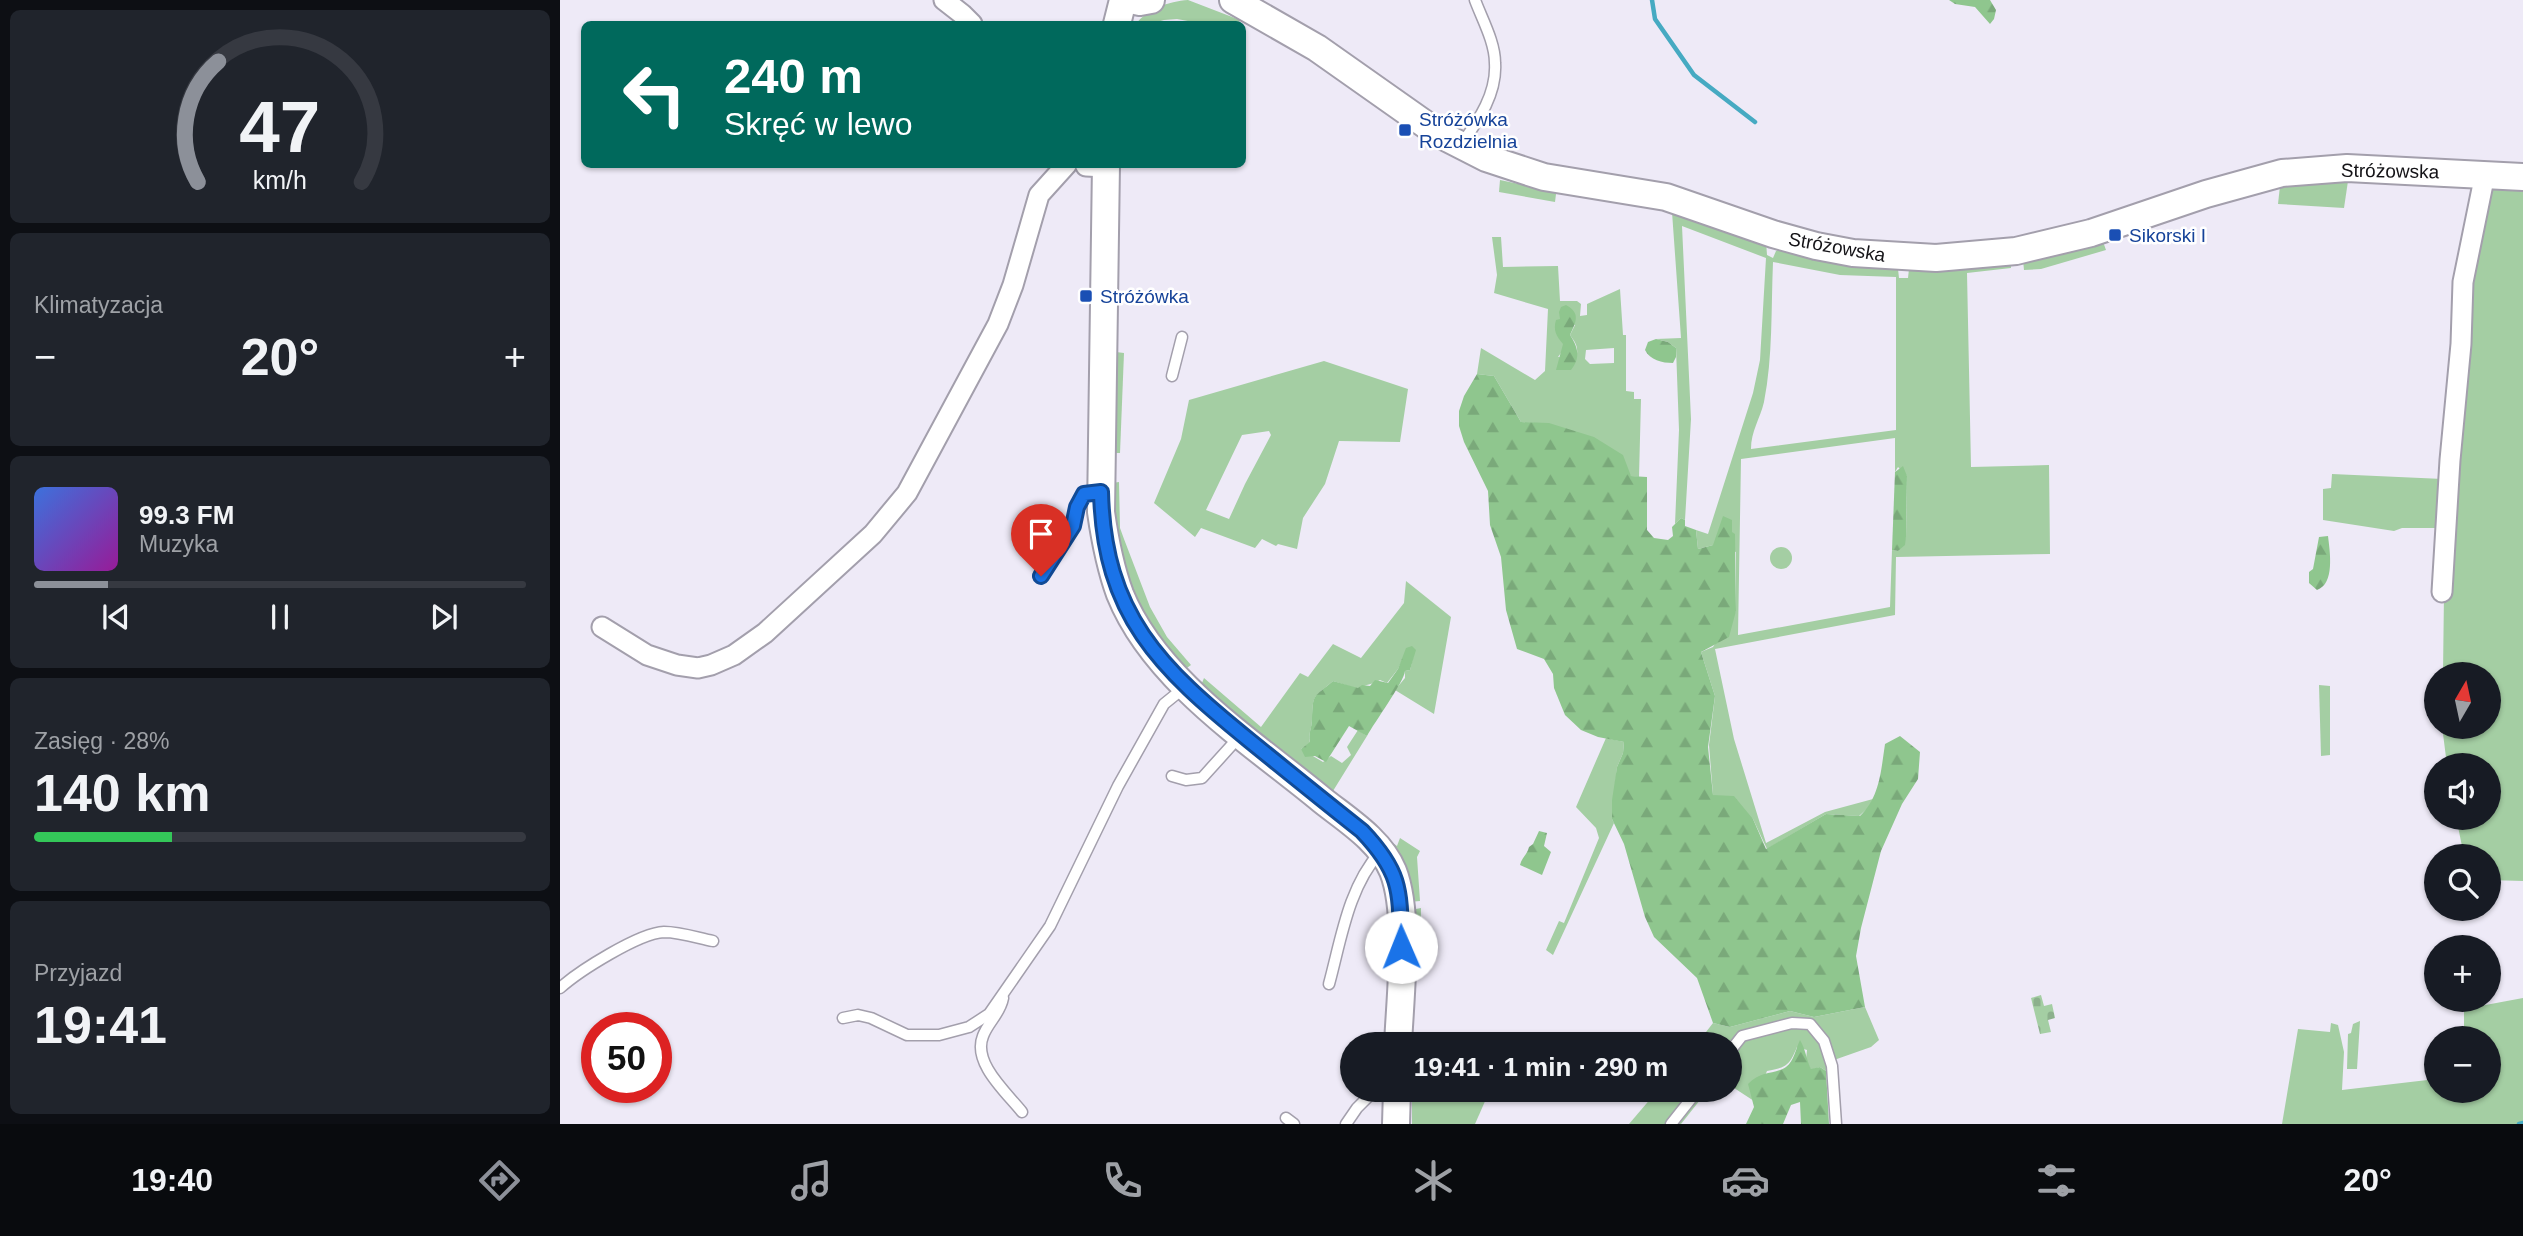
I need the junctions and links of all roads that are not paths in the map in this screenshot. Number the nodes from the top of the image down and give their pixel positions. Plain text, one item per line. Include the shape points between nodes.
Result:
1 (944, 0) edge
2 (1123, 0) edge
3 (1131, 0) edge
4 (1151, 0) edge
5 (1233, 0) edge
6 (1475, 0) edge
7 (969, 21) edge
8 (1118, 21) edge
9 (1459, 146) junction
10 (1063, 168) edge
11 (1099, 168) edge
12 (2486, 174) junction
13 (2523, 177) edge
14 (1182, 337) dead end
15 (1172, 376) dead end
16 (1101, 492) junction
17 (1041, 576) dead end
18 (2442, 592) dead end
19 (602, 627) dead end
20 (1185, 687) junction
21 (1242, 734) junction
22 (1172, 776) dead end
23 (1381, 851) junction
24 (713, 941) dead end
25 (1329, 984) dead end
26 (560, 988) edge
27 (1005, 990) junction
28 (843, 1018) dead end
29 (1399, 1032) edge
30 (1742, 1036) edge
31 (1363, 1102) edge
32 (1396, 1102) edge
33 (1688, 1102) edge
34 (1022, 1112) dead end
35 (1346, 1124) edge
36 (1396, 1124) edge
37 (1671, 1124) edge
38 (1836, 1124) edge

1 - 7 street
2 - 8 street
3 - 4 street
5 - 9 street, Stróżowska via 1317,48
6 - 9 lane via 1496,63 1481,117
9 - 12 street, Stróżowska via 1530,173 1666,197 1806,244 1904,258 1958,257 2041,246 2282,173 2347,169
10 - 19 street via 1039,195 998,324 907,493 873,534 765,633 711,665 698,668 647,655
11 - 16 street
12 - 13 street, Stróżowska
12 - 18 street via 2463,282
14 - 15 lane
16 - 17 lane via 1084,494 1073,526
16 - 20 street via 1108,555 1120,594 1147,643
20 - 21 street
20 - 27 lane via 1164,704 1050,926
21 - 22 lane via 1202,778
21 - 23 street
23 - 25 lane via 1363,873
23 - 29 street via 1393,871 1401,906
24 - 26 lane via 664,932 637,940
27 - 28 lane via 989,1014 969,1027 939,1035 907,1035 871,1018
27 - 34 lane via 1001,1009 982,1037 981,1055
30 - 38 lane via 1793,1023 1810,1024 1824,1041 1832,1066
31 - 35 lane
32 - 36 street
33 - 37 lane

